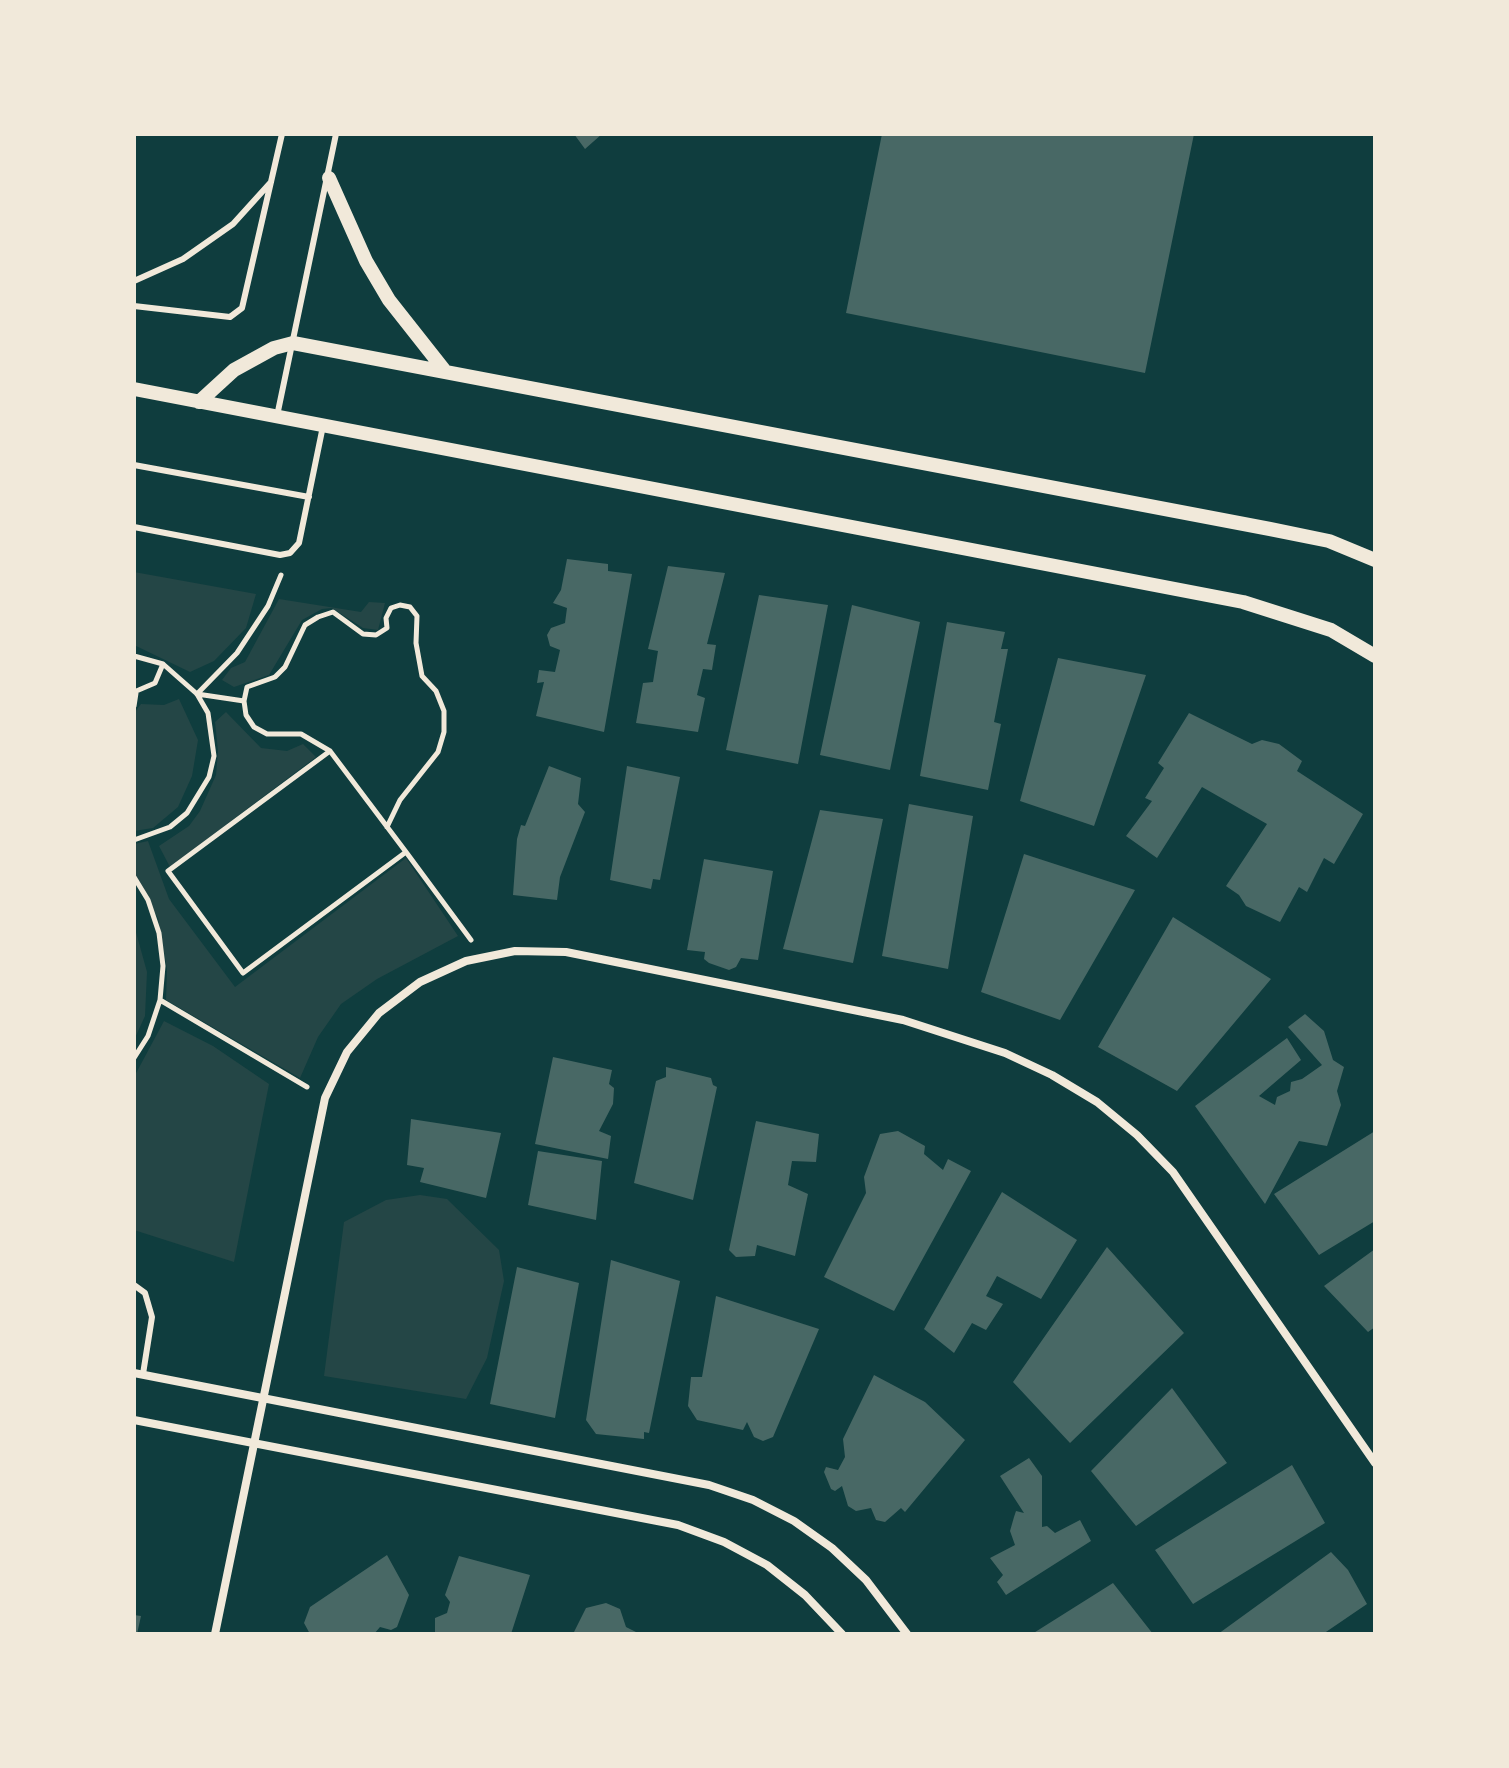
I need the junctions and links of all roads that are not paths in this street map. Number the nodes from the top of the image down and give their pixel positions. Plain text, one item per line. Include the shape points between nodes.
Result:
1 (282, 134) edge
2 (336, 134) edge
3 (329, 178) junction
4 (273, 179) junction
5 (134, 281) edge
6 (134, 306) edge
7 (293, 343) junction
8 (445, 371) junction
9 (134, 389) edge
10 (199, 402) junction
11 (277, 416) junction
12 (323, 426) junction
13 (134, 465) edge
14 (309, 497) junction
15 (134, 527) edge
16 (1375, 560) edge
17 (1375, 656) edge
18 (134, 1285) edge
19 (139, 1374) edge
20 (263, 1398) junction
21 (134, 1420) edge
22 (253, 1443) junction
23 (1375, 1463) edge
24 (215, 1634) edge
25 (842, 1634) edge
26 (907, 1634) edge

1 - 4 lane
2 - 3 lane
3 - 7 lane
3 - 8 street via 389,300
4 - 5 lane via 233,224 183,259
4 - 6 lane via 242,308 230,317
7 - 8 street
7 - 10 street via 244,363
7 - 11 lane
8 - 16 street via 1270,529 1329,541
9 - 10 street
10 - 11 street
11 - 12 street
12 - 14 lane
12 - 17 street via 1243,602 1292,614
13 - 14 lane
14 - 15 lane via 299,543 280,555
18 - 19 lane via 145,1293 152,1317
19 - 20 street
20 - 22 street
20 - 23 street via 325,1098 347,1052 379,1013 420,982 483,956 566,952 888,1017 1005,1053 1097,1102 1173,1172
20 - 26 street via 709,1485 753,1500 832,1548 866,1580
21 - 22 street
22 - 24 street
22 - 25 street via 678,1525 767,1565

